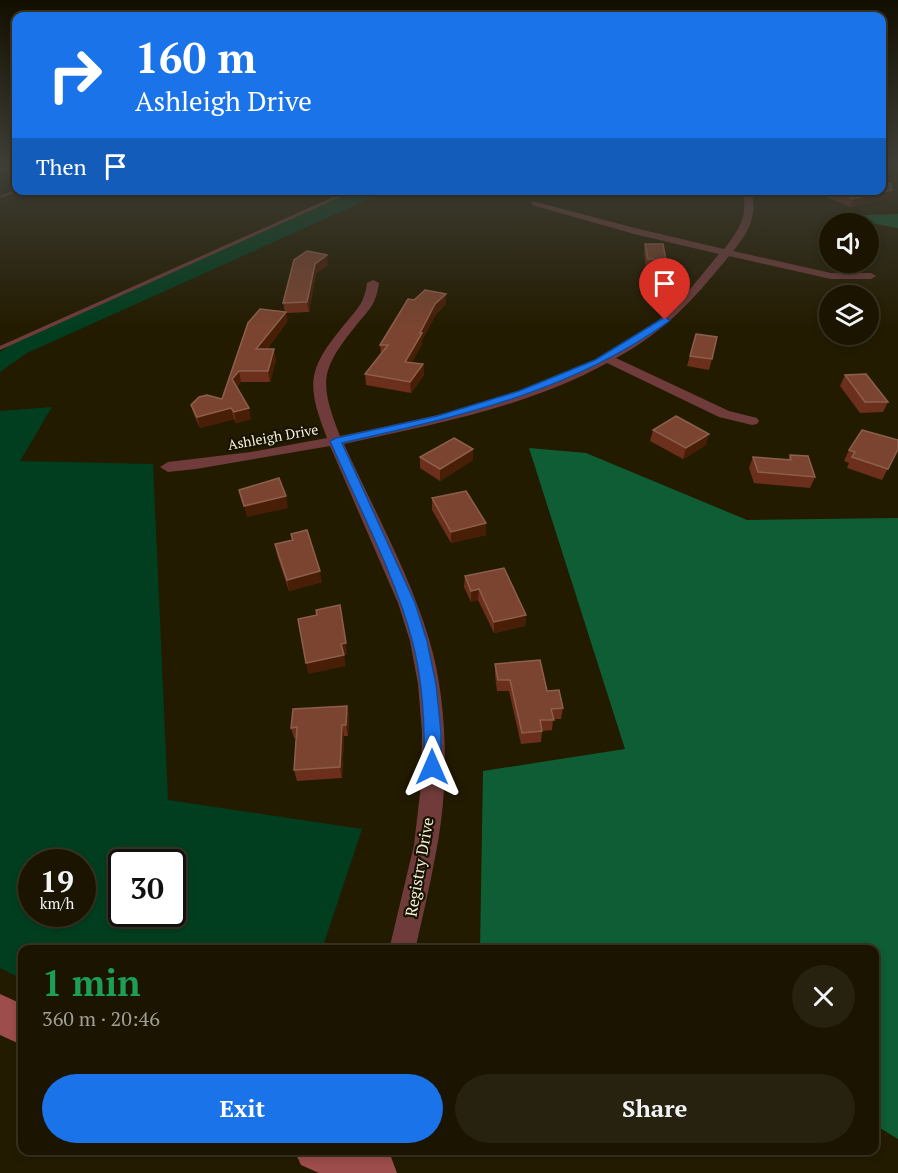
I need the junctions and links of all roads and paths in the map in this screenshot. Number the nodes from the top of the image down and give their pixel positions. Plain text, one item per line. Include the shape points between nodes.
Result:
1 (290, 219) edge
2 (590, 219) edge
3 (749, 219) edge
4 (726, 252) junction
5 (871, 276) dead end
6 (373, 283) dead end
7 (0, 348) edge
8 (606, 358) junction
9 (752, 421) dead end
10 (336, 441) junction
11 (168, 467) dead end
12 (403, 945) edge
13 (0, 1014) edge
14 (18, 1022) edge

1 - 7 lane
2 - 4 street
3 - 4 street, Ashleigh Drive
4 - 5 street via 831,276
4 - 8 street, Ashleigh Drive via 675,312
6 - 10 street, Registry Drive via 372,300 338,338 322,365 319,394
8 - 9 street via 724,414
8 - 10 street, Ashleigh Drive via 491,404
10 - 11 street, Ashleigh Drive via 255,457
10 - 12 street, Registry Drive via 408,603 429,684 432,785 426,845
13 - 14 street

